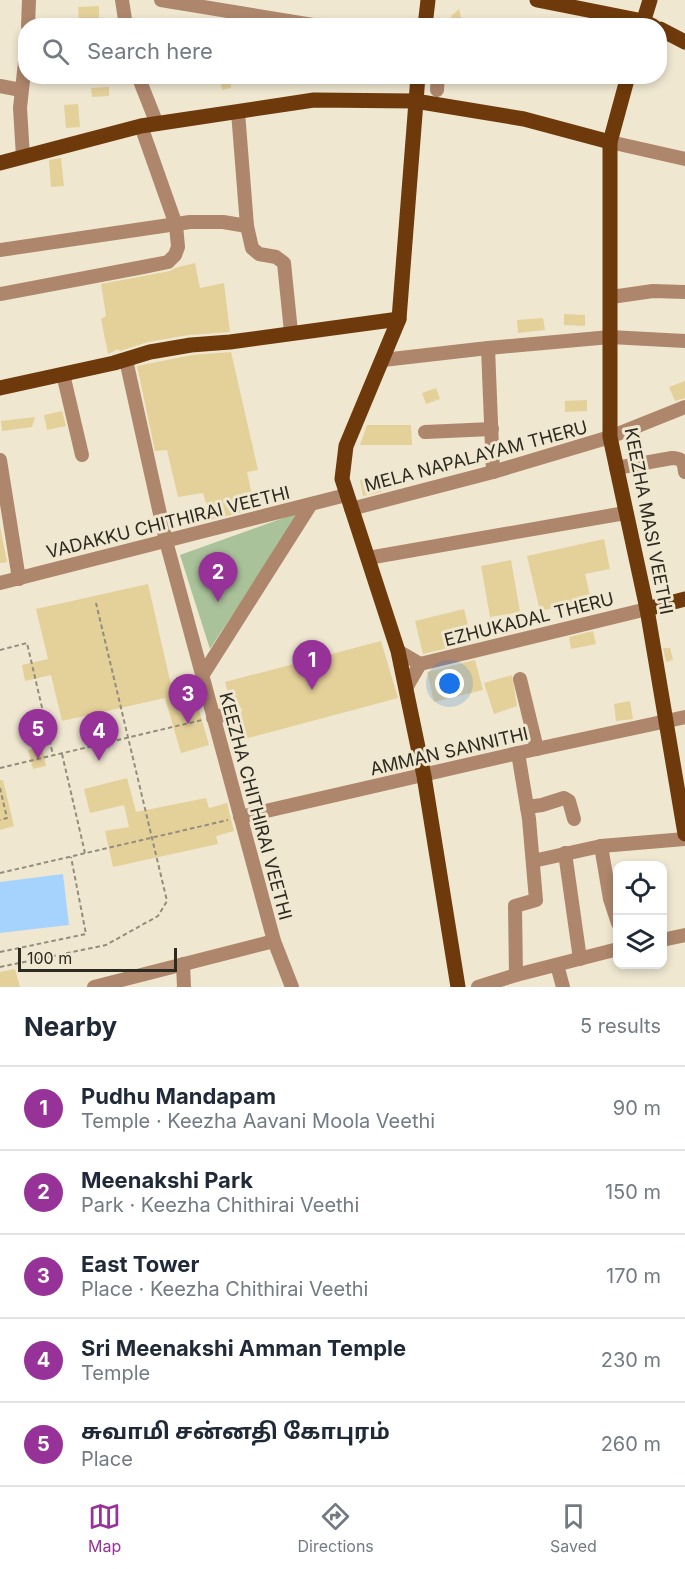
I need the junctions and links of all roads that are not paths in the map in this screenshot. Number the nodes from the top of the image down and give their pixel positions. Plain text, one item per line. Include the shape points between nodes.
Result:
1 (29, 0) edge
2 (122, 0) edge
3 (161, 0) edge
4 (428, 0) edge
5 (537, 0) edge
6 (650, 0) edge
7 (28, 18) edge
8 (125, 18) edge
9 (270, 18) edge
10 (426, 18) edge
11 (619, 18) edge
12 (647, 18) edge
13 (667, 32) edge
14 (685, 42) edge
15 (22, 84) edge
16 (141, 84) edge
17 (417, 84) edge
18 (626, 84) edge
19 (0, 86) edge
20 (21, 90) junction
21 (415, 101) junction
22 (238, 112) junction
23 (157, 124) junction
24 (141, 126) junction
25 (610, 141) junction
26 (23, 157) junction
27 (685, 159) edge
28 (0, 163) edge
29 (176, 225) junction
30 (247, 226) junction
31 (0, 250) edge
32 (685, 292) edge
33 (0, 294) edge
34 (611, 297) junction
35 (399, 319) junction
36 (291, 332) junction
37 (610, 338) junction
38 (685, 341) edge
39 (488, 348) junction
40 (126, 360) junction
41 (383, 360) junction
42 (63, 374) junction
43 (0, 388) edge
44 (685, 407) edge
45 (492, 429) junction
46 (425, 432) dead end
47 (610, 437) junction
48 (82, 455) dead end
49 (0, 460) edge
50 (616, 468) junction
51 (493, 472) junction
52 (685, 472) edge
53 (348, 502) junction
54 (311, 504) junction
55 (625, 513) junction
56 (166, 541) junction
57 (368, 558) junction
58 (19, 579) junction
59 (0, 583) edge
60 (684, 603) edge
61 (647, 609) junction
62 (398, 651) junction
63 (420, 664) junction
64 (202, 676) junction
65 (520, 679) dead end
66 (406, 688) junction
67 (233, 712) dead end
68 (213, 717) junction
69 (685, 717) edge
70 (666, 721) junction
71 (537, 749) junction
72 (518, 753) junction
73 (424, 776) junction
74 (527, 807) junction
75 (240, 817) junction
76 (574, 819) dead end
77 (685, 834) edge
78 (685, 839) edge
79 (601, 846) junction
80 (565, 854) junction
81 (533, 861) junction
82 (615, 915) edge
83 (685, 935) edge
84 (667, 939) edge
85 (274, 941) junction
86 (613, 950) edge
87 (580, 959) junction
88 (183, 964) junction
89 (557, 965) junction
90 (516, 975) junction
91 (94, 987) edge
92 (184, 987) edge
93 (292, 987) edge
94 (458, 987) edge
95 (478, 987) edge
96 (563, 987) edge

1 - 7 street
2 - 8 street
3 - 9 street
4 - 10 main road
5 - 11 main road
6 - 12 main road
13 - 14 main road
15 - 20 street
16 - 23 street
17 - 21 main road
18 - 25 main road, KEEZHA MASI VEETHI
19 - 20 street
20 - 26 street
21 - 22 main road via 314,100
21 - 25 main road via 524,119
21 - 35 main road
22 - 23 main road
22 - 30 street
23 - 24 main road
24 - 26 main road
24 - 29 street
25 - 27 street
25 - 34 main road, KEEZHA MASI VEETHI
26 - 28 main road
29 - 30 street via 223,222
29 - 31 street
29 - 33 street via 178,247 168,262
30 - 36 street via 256,252 284,262
32 - 34 street via 653,291
34 - 37 main road, KEEZHA MASI VEETHI
35 - 36 main road
35 - 41 main road
36 - 40 main road via 191,345
37 - 38 street
37 - 39 street
37 - 47 main road, KEEZHA MASI VEETHI
39 - 41 street
39 - 45 street
40 - 42 main road
40 - 56 street, KEEZHA CHITHIRAI VEETHI
41 - 53 main road via 346,446 342,479
42 - 43 main road
42 - 48 street
44 - 47 street, MELA NAPALAYAM THERU
45 - 46 street
45 - 51 street
47 - 50 main road, KEEZHA MASI VEETHI
47 - 51 street, MELA NAPALAYAM THERU
49 - 58 street
50 - 52 street via 679,458
50 - 55 main road, KEEZHA MASI VEETHI
51 - 53 street, MELA NAPALAYAM THERU
53 - 54 street, VADAKKU CHITHIRAI VEETHI
53 - 57 main road
54 - 56 street, VADAKKU CHITHIRAI VEETHI
54 - 64 street
55 - 57 street
55 - 61 main road, KEEZHA MASI VEETHI
56 - 58 street, VADAKKU CHITHIRAI VEETHI
56 - 64 street, KEEZHA CHITHIRAI VEETHI
57 - 62 main road
58 - 59 street, VADAKKU CHITHIRAI VEETHI
60 - 61 main road
61 - 63 street, EZHUKADAL THERU
61 - 70 main road, KEEZHA MASI VEETHI
62 - 63 street
62 - 66 main road via 396,670
63 - 66 street
64 - 68 street, KEEZHA CHITHIRAI VEETHI
65 - 71 street
66 - 73 main road
67 - 68 street
68 - 75 street, KEEZHA CHITHIRAI VEETHI
69 - 70 street, AMMAN SANNITHI
70 - 71 street, AMMAN SANNITHI
70 - 77 main road, KEEZHA MASI VEETHI
71 - 72 street, AMMAN SANNITHI
72 - 73 street, AMMAN SANNITHI
72 - 74 street
73 - 75 street, AMMAN SANNITHI
73 - 94 main road
74 - 76 street via 564,798
74 - 81 street
75 - 85 street, KEEZHA CHITHIRAI VEETHI
78 - 79 street
79 - 80 street
79 - 82 street
80 - 81 street
80 - 87 street
81 - 90 street via 536,900 515,906
83 - 84 street
85 - 88 street
85 - 93 street, KEEZHA CHITHIRAI VEETHI
86 - 87 street
87 - 89 street
88 - 91 street
88 - 92 street
89 - 90 street
89 - 96 street
90 - 95 street

